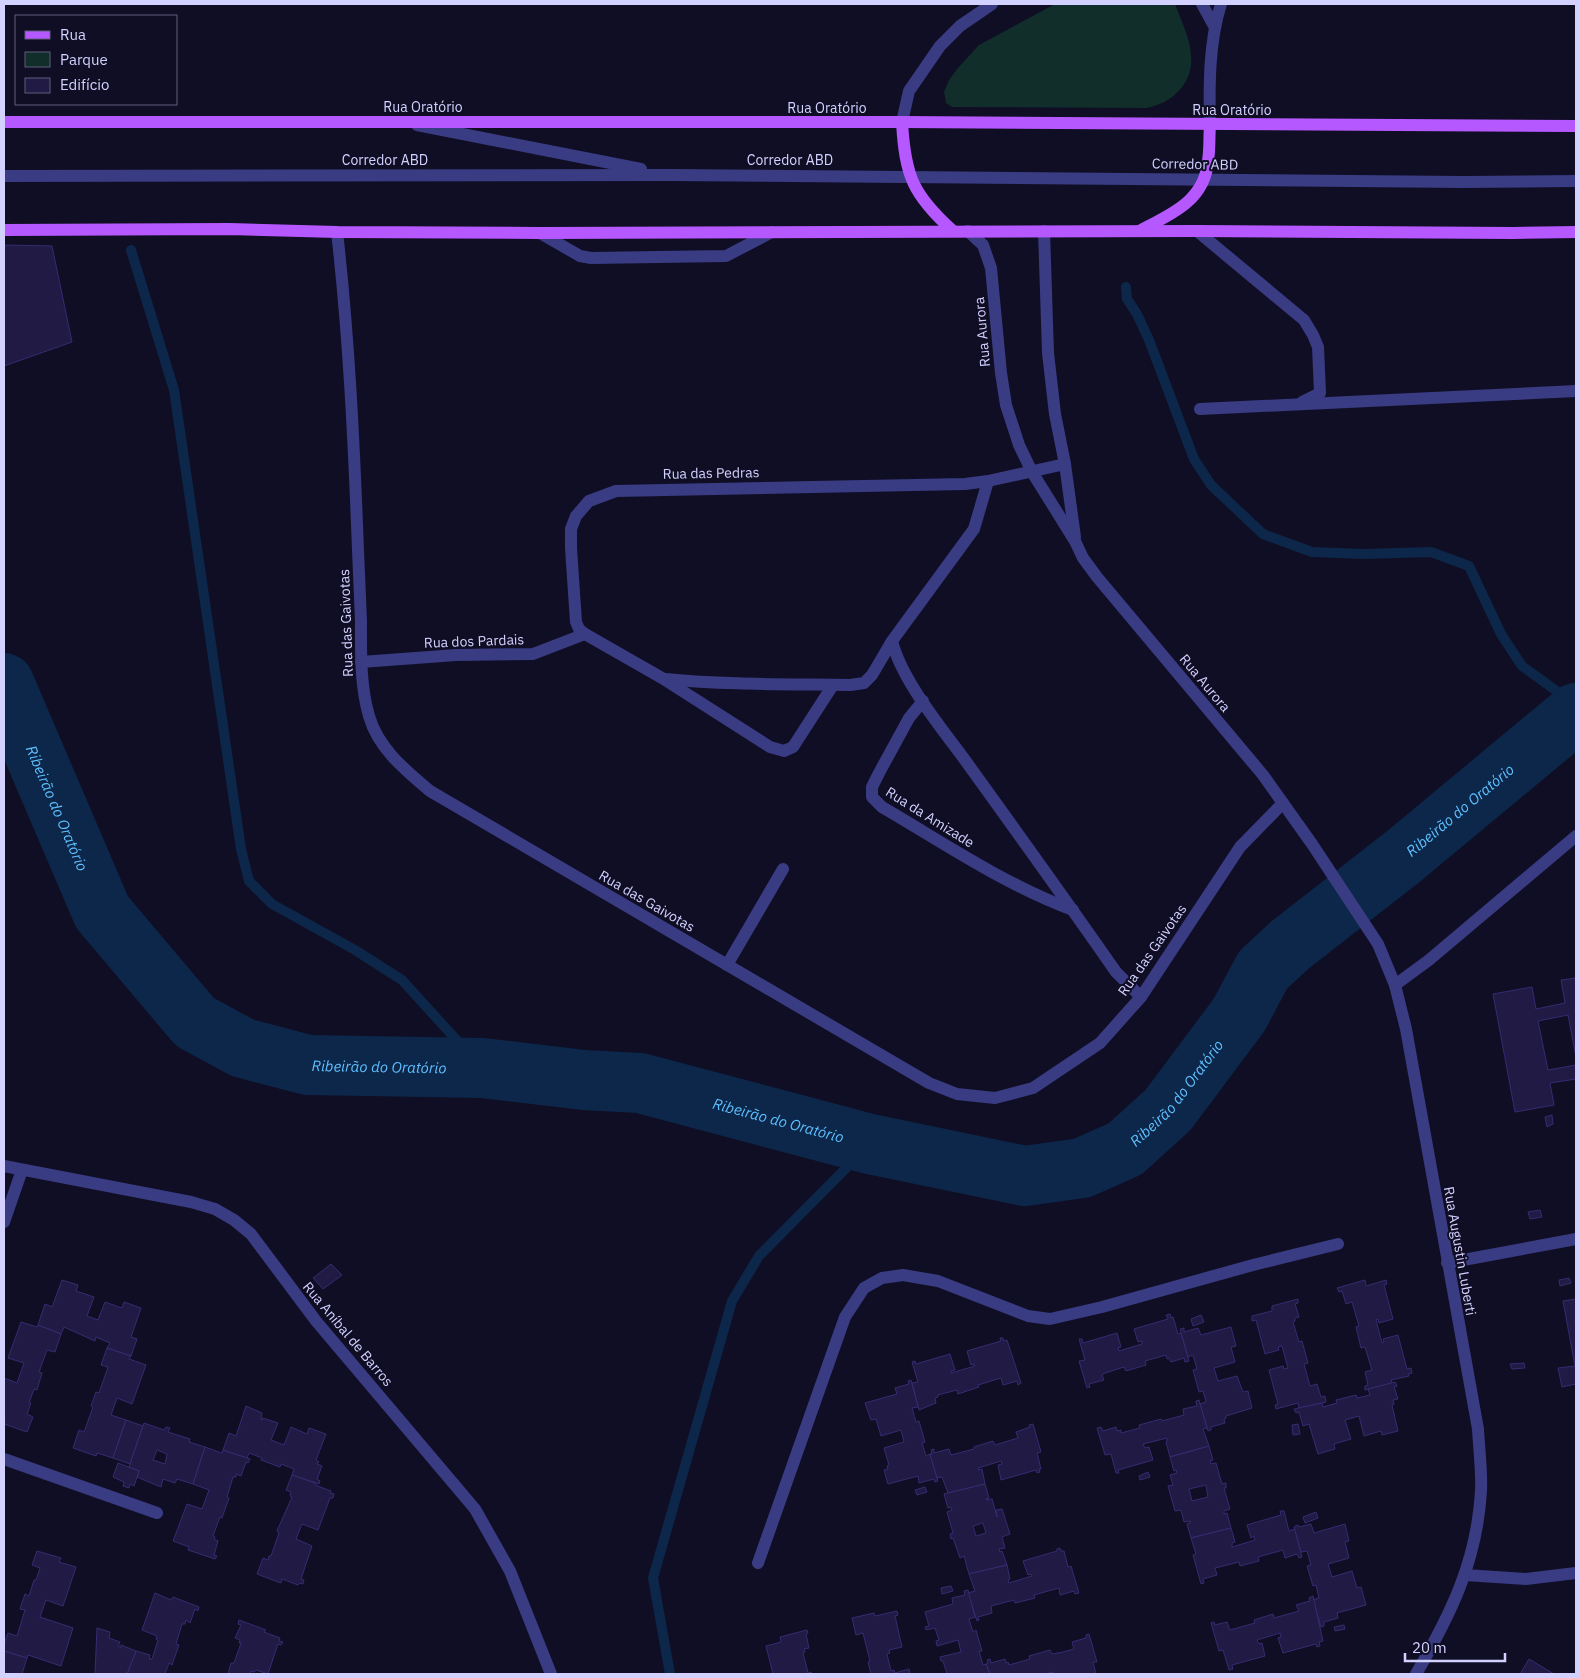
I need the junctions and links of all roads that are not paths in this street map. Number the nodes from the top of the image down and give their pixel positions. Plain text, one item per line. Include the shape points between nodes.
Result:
1 (992, 4) edge
2 (1202, 4) edge
3 (1221, 4) edge
4 (1214, 26) junction
5 (4, 122) edge
6 (403, 122) junction
7 (902, 122) junction
8 (1210, 125) junction
9 (1576, 126) edge
10 (670, 174) junction
11 (4, 176) edge
12 (910, 177) junction
13 (1204, 179) junction
14 (1576, 181) edge
15 (4, 230) edge
16 (968, 231) junction
17 (1044, 231) junction
18 (1139, 231) junction
19 (1197, 231) junction
20 (337, 232) junction
21 (772, 232) junction
22 (953, 232) junction
23 (1576, 232) edge
24 (540, 233) junction
25 (1576, 391) edge
26 (1298, 404) junction
27 (1200, 409) dead end
28 (1065, 464) junction
29 (1032, 472) junction
30 (988, 481) junction
31 (1075, 541) junction
32 (585, 634) junction
33 (892, 642) junction
34 (360, 662) junction
35 (662, 678) junction
36 (832, 685) junction
37 (923, 701) junction
38 (1283, 803) junction
39 (1576, 836) edge
40 (1312, 844) joint
41 (782, 869) dead end
42 (1073, 910) junction
43 (727, 965) junction
44 (1395, 984) junction
45 (1141, 997) junction
46 (4, 1166) edge
47 (22, 1170) junction
48 (4, 1222) edge
49 (1576, 1239) edge
50 (1338, 1244) dead end
51 (1447, 1263) junction
52 (4, 1459) edge
53 (157, 1513) dead end
54 (758, 1563) dead end
55 (1576, 1573) edge
56 (1466, 1576) junction
57 (547, 1672) edge
58 (1416, 1674) edge

1 - 7 street via 960,26 940,46 909,91
2 - 4 street
3 - 4 street
4 - 8 street
5 - 6 main road, Rua Oratório
6 - 7 main road, Rua Oratório
6 - 10 street
7 - 8 main road, Rua Oratório
7 - 12 main road
8 - 9 main road, Rua Oratório
8 - 13 main road
10 - 11 street, Corredor ABD
10 - 12 street, Corredor ABD
12 - 13 street, Corredor ABD
12 - 22 main road via 932,213
13 - 14 street, Corredor ABD
13 - 18 main road via 1196,195 1184,206
15 - 20 main road
16 - 17 main road
16 - 22 main road
16 - 29 street, Rua Aurora via 983,245 991,268 1006,404
17 - 18 main road
17 - 28 street, Rua Aurora via 1048,353
18 - 19 main road
19 - 23 main road
19 - 26 street via 1289,306 1304,320 1313,335 1318,347 1320,393
20 - 24 main road
20 - 34 street, Rua das Gaivotas via 355,488
21 - 22 main road
21 - 24 main road
21 - 24 street via 726,256 591,258 580,256
25 - 26 street
26 - 27 street
28 - 29 street, Rua das Pedras
28 - 31 street, Rua Aurora
29 - 30 street, Rua das Pedras
29 - 31 street, Rua Aurora
30 - 32 street, Rua das Pedras via 616,491 589,501 576,516 571,529 576,622
30 - 33 street via 974,529
31 - 38 street, Rua Aurora via 1097,577
32 - 34 street, Rua dos Pardais via 533,654 456,655
32 - 35 street
33 - 36 street via 864,683
33 - 37 street via 904,673
34 - 43 street, Rua das Gaivotas via 369,716 383,746 430,791
35 - 36 street via 697,682
35 - 36 street via 770,747 784,751 793,747
37 - 42 street
37 - 42 street, Rua da Amizade via 909,718 879,773 872,787 872,797 882,807 1018,886
38 - 40 street, Rua Aurora
38 - 45 street, Rua das Gaivotas via 1240,847
39 - 44 street via 1429,960
40 - 44 street, Rua Augustin Luberti via 1378,944
41 - 43 street
42 - 45 street via 1116,972
43 - 45 street, Rua das Gaivotas via 929,1083 957,1094 995,1098 1033,1088 1100,1043
44 - 51 street, Rua Augustin Luberti via 1406,1029
46 - 47 street, Rua Aníbal de Barros
47 - 48 street
47 - 57 street, Rua Aníbal de Barros via 191,1202 215,1209 251,1234 316,1321 475,1509 510,1571
49 - 51 street
50 - 54 street via 1050,1319 1028,1316 938,1280 903,1275 882,1278 864,1288 845,1317
51 - 56 street, Rua Augustin Luberti via 1478,1429 1481,1490 1476,1536
52 - 53 street
55 - 56 street via 1526,1579
56 - 58 street, Rua Augustin Luberti

